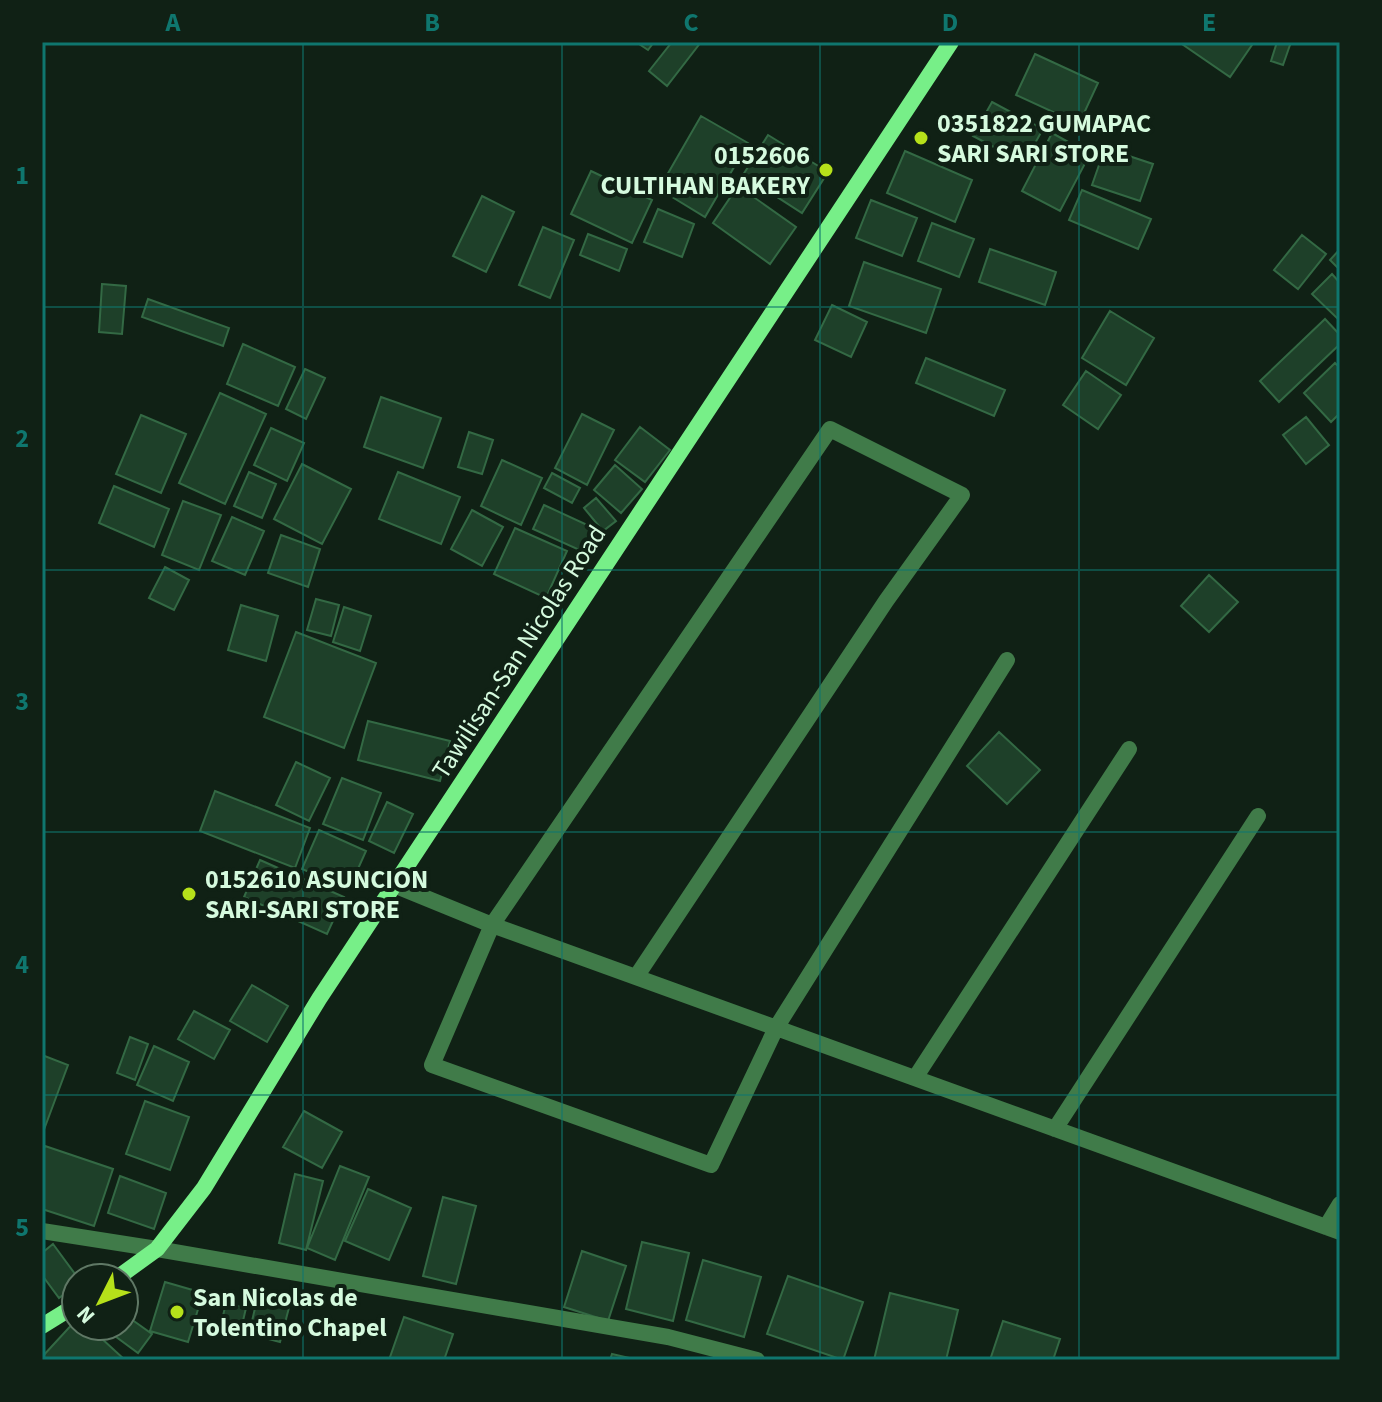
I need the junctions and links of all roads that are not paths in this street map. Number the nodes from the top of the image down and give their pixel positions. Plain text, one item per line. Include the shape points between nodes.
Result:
1 (951, 42) edge
2 (1007, 660) dead end
3 (1129, 749) dead end
4 (1258, 816) dead end
5 (394, 885) junction
6 (492, 925) junction
7 (636, 977) junction
8 (776, 1028) junction
9 (915, 1078) junction
10 (1055, 1129) junction
11 (1340, 1204) edge
12 (1333, 1229) edge
13 (42, 1231) edge
14 (157, 1249) junction
15 (139, 1262) edge
16 (60, 1315) edge
17 (42, 1326) edge
18 (757, 1360) edge

1 - 5 main road, Tawilisan-San Nicolas Road
2 - 8 street
3 - 9 street
4 - 10 street
5 - 6 street
5 - 14 main road, Tawilisan-San Nicolas Road via 204,1188
6 - 7 street
6 - 7 street via 830,429 962,495
6 - 8 street via 432,1065 711,1165
7 - 8 street
8 - 9 street
9 - 10 street
10 - 12 street
11 - 12 street
13 - 14 street
14 - 15 main road, Tawilisan-San Nicolas Road
14 - 18 street via 668,1337
16 - 17 main road

